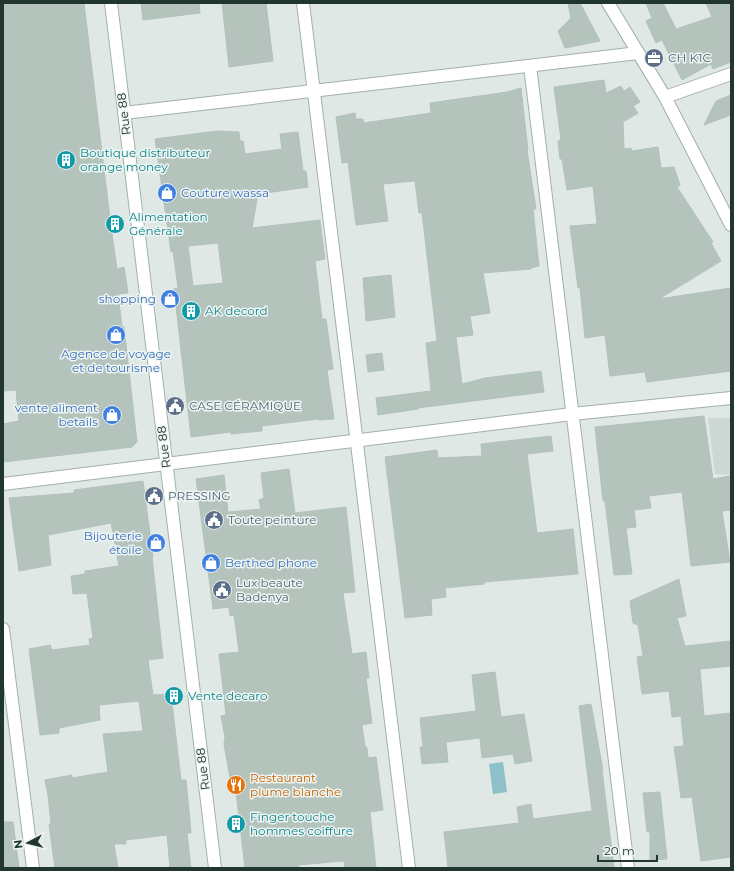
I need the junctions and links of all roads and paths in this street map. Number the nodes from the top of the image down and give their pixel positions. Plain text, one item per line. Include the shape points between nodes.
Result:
1 (111, 3) edge
2 (303, 3) edge
3 (608, 3) edge
4 (638, 53) junction
5 (530, 66) junction
6 (731, 74) edge
7 (313, 91) junction
8 (665, 97) junction
9 (124, 113) junction
10 (731, 225) edge
11 (731, 398) edge
12 (572, 414) junction
13 (356, 440) junction
14 (166, 464) junction
15 (3, 484) edge
16 (3, 629) edge
17 (32, 868) edge
18 (215, 868) edge
19 (409, 868) edge
20 (628, 868) edge

1 - 9 street, Rue 88
2 - 7 street
3 - 4 street
4 - 5 street
4 - 8 street
5 - 7 street
5 - 12 street
6 - 8 street
7 - 9 street
7 - 13 street
8 - 10 street
9 - 14 street, Rue 88
11 - 12 street
12 - 13 street
12 - 20 street
13 - 14 street
13 - 19 street
14 - 15 street
14 - 18 street, Rue 88
16 - 17 street

